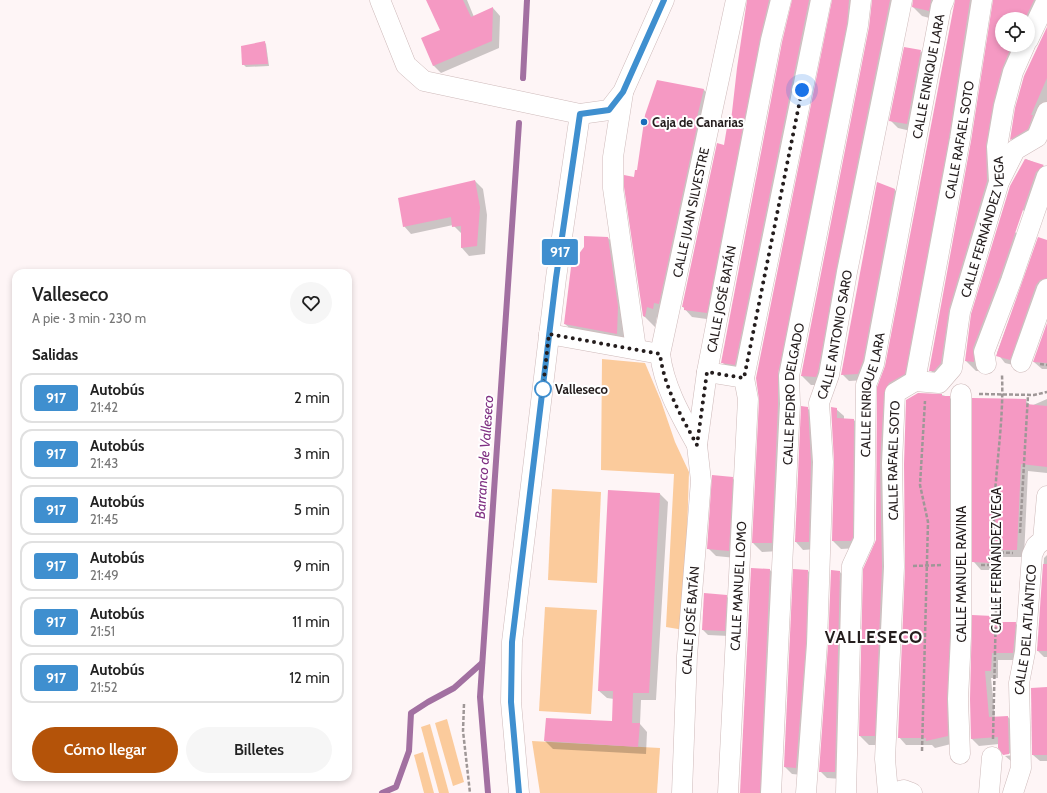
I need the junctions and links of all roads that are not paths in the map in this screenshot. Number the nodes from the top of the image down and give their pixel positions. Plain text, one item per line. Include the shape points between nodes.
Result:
1 (380, 0) edge
2 (664, 0) edge
3 (736, 0) edge
4 (781, 0) edge
5 (821, 0) edge
6 (861, 0) edge
7 (902, 0) edge
8 (944, 0) edge
9 (982, 0) edge
10 (1047, 0) edge
11 (1035, 25) edge
12 (1022, 52) edge
13 (623, 92) junction
14 (1047, 112) edge
15 (580, 114) junction
16 (1047, 176) edge
17 (999, 182) junction
18 (1047, 289) edge
19 (549, 334) junction
20 (636, 349) junction
21 (660, 354) junction
22 (1021, 362) dead end
23 (994, 367) road end
24 (707, 372) junction
25 (744, 378) junction
26 (920, 388) junction
27 (961, 394) dead end
28 (697, 445) junction
29 (1047, 496) edge
30 (960, 754) dead end
31 (992, 757) road end
32 (519, 793) edge
33 (682, 793) edge
34 (728, 793) edge
35 (771, 793) edge
36 (806, 793) edge
37 (846, 793) edge
38 (888, 793) edge
39 (892, 793) edge
40 (912, 793) edge
41 (989, 793) edge
42 (1013, 793) edge

1 - 15 street via 406,65 424,81
2 - 13 street
3 - 21 street, CALLE JUAN SILVESTRE
4 - 24 street, CALLE JOSÉ BATÁN
5 - 25 street, CALLE MANUEL LOMO
6 - 35 street, CALLE PEDRO DELGADO via 789,376
7 - 36 street, CALLE ANTONIO SARO via 847,272 829,375 819,403 823,462 817,636
8 - 37 street, CALLE ENRIQUE LARA via 874,364 866,385 864,540 852,566
9 - 26 street, CALLE RAFAEL SOTO
10 - 11 street
12 - 17 street, CALLE FERNÁNDEZ VEGA via 1013,72 1004,106 997,147
13 - 15 street via 609,110
13 - 20 street via 614,156 614,188
14 - 17 street via 1037,137 1015,150
15 - 19 street
16 - 23 street via 984,352
17 - 26 street, CALLE FERNÁNDEZ VEGA via 960,312 952,368 939,383
18 - 22 street
19 - 20 street
19 - 32 street via 512,642 511,702
20 - 21 street
21 - 28 street via 662,369 679,413
24 - 25 street
24 - 28 street, CALLE JOSÉ BATÁN
25 - 34 street, CALLE MANUEL LOMO via 748,399
26 - 38 street, CALLE RAFAEL SOTO via 895,393 892,464 894,567 885,758
27 - 30 street, CALLE MANUEL RAVINA via 961,636 958,699
28 - 33 street, CALLE JOSÉ BATÁN via 701,481 687,656
29 - 42 street, CALLE DEL ATLÁNTICO via 1043,540 1032,554 1025,652 1019,683 1021,768
31 - 41 street
39 - 40 street via 904,790

